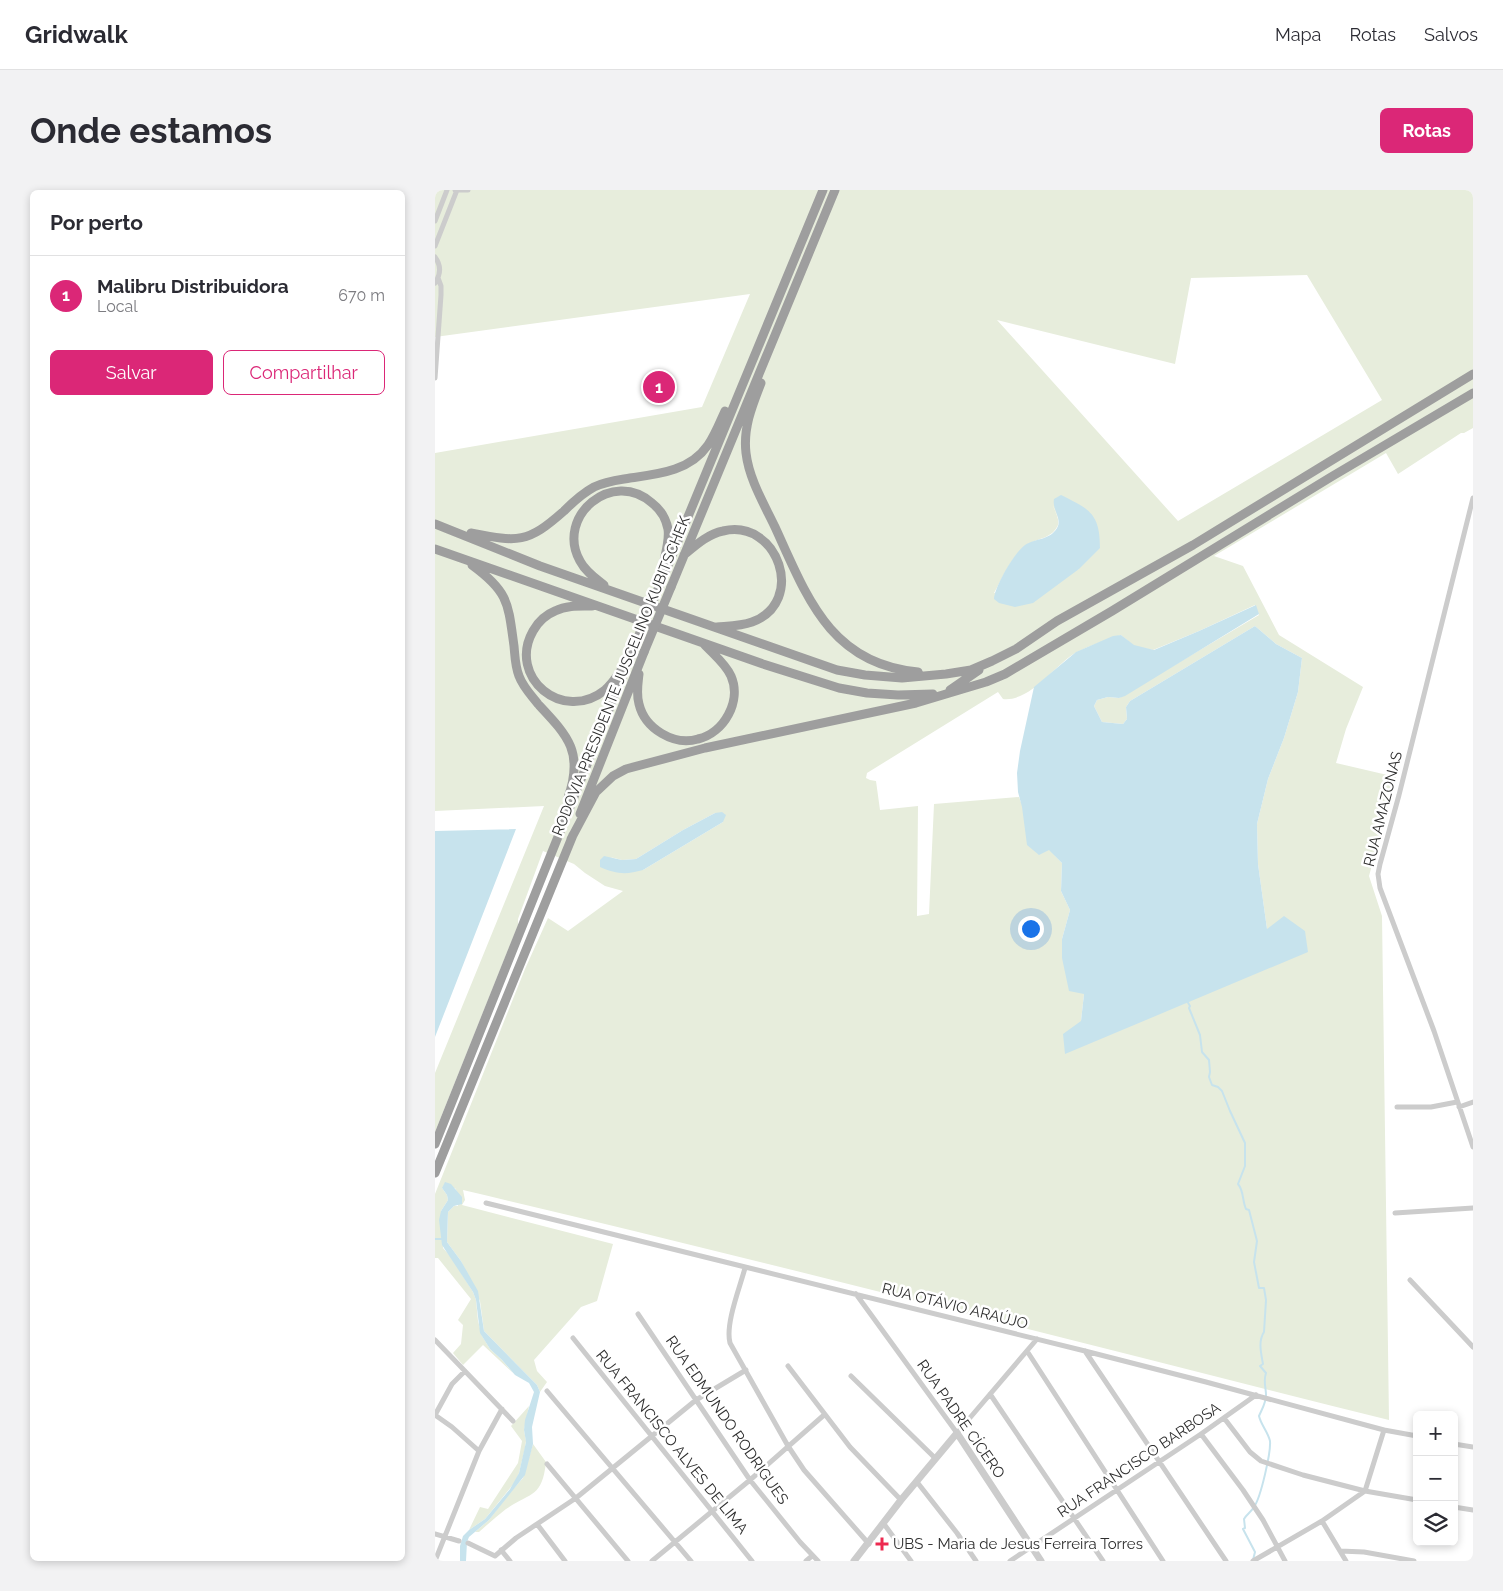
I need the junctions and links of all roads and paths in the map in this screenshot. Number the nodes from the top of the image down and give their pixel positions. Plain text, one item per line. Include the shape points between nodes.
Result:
1 (447, 190) edge
2 (456, 190) edge
3 (468, 190) edge
4 (823, 190) edge
5 (835, 190) edge
6 (435, 220) edge
7 (435, 246) edge
8 (435, 257) edge
9 (437, 280) edge
10 (765, 360) junction
11 (1473, 374) edge
12 (435, 378) edge
13 (1473, 393) edge
14 (737, 395) junction
15 (1473, 498) edge
16 (435, 524) edge
17 (452, 530) junction
18 (435, 549) edge
19 (683, 555) junction
20 (464, 559) junction
21 (662, 580) junction
22 (610, 591) junction
23 (599, 606) junction
24 (715, 627) junction
25 (703, 642) junction
26 (633, 649) junction
27 (643, 656) junction
28 (992, 662) junction
29 (946, 674) junction
30 (945, 693) junction
31 (564, 823) junction
32 (571, 839) junction
33 (1473, 1102) edge
34 (1458, 1104) junction
35 (1397, 1107) dead end
36 (435, 1144) edge
37 (1473, 1147) edge
38 (435, 1173) edge
39 (486, 1203) dead end
40 (1473, 1208) edge
41 (1395, 1213) dead end
42 (745, 1268) junction
43 (1410, 1280) dead end
44 (856, 1294) junction
45 (638, 1314) dead end
46 (573, 1338) dead end
47 (1037, 1339) junction
48 (435, 1340) edge
49 (1473, 1347) edge
50 (1085, 1351) junction
51 (1027, 1352) junction
52 (788, 1366) dead end
53 (746, 1370) junction
54 (465, 1371) junction
55 (851, 1376) dead end
56 (547, 1391) dead end
57 (990, 1394) junction
58 (1256, 1395) junction
59 (696, 1400) junction
60 (435, 1401) edge
61 (440, 1405) junction
62 (502, 1409) junction
63 (435, 1415) edge
64 (824, 1416) junction
65 (1224, 1418) junction
66 (513, 1420) dead end
67 (1384, 1430) junction
68 (957, 1433) junction
69 (1201, 1434) junction
70 (1413, 1435) edge
71 (652, 1437) junction
72 (1458, 1445) edge
73 (788, 1446) junction
74 (1473, 1447) edge
75 (479, 1451) junction
76 (935, 1458) junction
77 (1160, 1462) junction
78 (547, 1464) dead end
79 (614, 1468) junction
80 (750, 1480) junction
81 (917, 1482) junction
82 (1117, 1491) junction
83 (1365, 1491) junction
84 (576, 1498) junction
85 (1413, 1499) edge
86 (901, 1500) junction
87 (1458, 1507) edge
88 (1473, 1510) edge
89 (713, 1511) junction
90 (1075, 1519) junction
91 (1322, 1520) junction
92 (537, 1524) junction
93 (884, 1524) junction
94 (435, 1534) edge
95 (445, 1537) junction
96 (459, 1541) dead end
97 (676, 1542) junction
98 (468, 1543) dead end
99 (869, 1544) junction
100 (1277, 1547) junction
101 (1032, 1548) junction
102 (501, 1550) junction
103 (1340, 1551) junction
104 (812, 1556) junction
105 (493, 1559) edge
106 (1406, 1560) edge
107 (435, 1561) edge
108 (510, 1561) edge
109 (565, 1561) edge
110 (628, 1561) edge
111 (652, 1561) edge
112 (691, 1561) edge
113 (752, 1561) edge
114 (806, 1561) edge
115 (818, 1561) edge
116 (854, 1561) edge
117 (911, 1561) edge
118 (976, 1561) edge
119 (1010, 1561) edge
120 (1041, 1561) edge
121 (1103, 1561) edge
122 (1163, 1561) edge
123 (1226, 1561) edge
124 (1253, 1561) edge
125 (1285, 1561) edge
126 (1346, 1561) edge
127 (1414, 1561) edge

1 - 6 street
2 - 3 street
2 - 7 street
4 - 14 highway, RODOVIA PRESIDENTE JUSCELINO KUBITSCHEK
5 - 10 highway, RODOVIA PRESIDENTE JUSCELINO KUBITSCHEK
8 - 9 street via 440,265
9 - 12 street via 441,295
10 - 19 highway, RODOVIA PRESIDENTE JUSCELINO KUBITSCHEK
10 - 29 highway via 766,372 747,423 749,470 811,602 835,635 873,661 904,671
11 - 28 highway via 1193,545 1057,620
13 - 30 highway via 1005,674
14 - 17 highway via 726,408 707,447 692,461 678,468 591,488 546,527 525,537 512,539
14 - 21 highway, RODOVIA PRESIDENTE JUSCELINO KUBITSCHEK
15 - 34 street, RUA AMAZONAS via 1378,874 1380,888
16 - 17 highway
17 - 22 highway
18 - 20 highway
19 - 24 highway via 713,534 735,530 748,532 765,542 780,563 781,588 771,609 753,622
19 - 27 highway, RODOVIA PRESIDENTE JUSCELINO KUBITSCHEK, bridge
20 - 23 highway
20 - 31 highway via 493,582 502,595 509,610 516,667 523,684 561,729 570,745 575,766
21 - 22 highway via 668,539 663,517 657,507 640,494 615,491 587,506 574,536 580,562
21 - 26 highway, RODOVIA PRESIDENTE JUSCELINO KUBITSCHEK, bridge
22 - 24 highway
23 - 25 highway
23 - 26 highway via 564,608 547,615 537,624 527,646 526,659 533,678 544,691 559,700 574,703 588,700 612,683
24 - 29 highway via 837,670 902,678
25 - 27 highway via 731,675 734,698 732,709 719,728 700,739 684,741 666,736 657,731 641,712 637,690
25 - 30 highway via 839,688 898,695
26 - 31 highway, RODOVIA PRESIDENTE JUSCELINO KUBITSCHEK
27 - 32 highway, RODOVIA PRESIDENTE JUSCELINO KUBITSCHEK
28 - 29 highway
28 - 30 highway
30 - 32 highway via 916,703 705,748 626,769 596,792
31 - 36 highway, RODOVIA PRESIDENTE JUSCELINO KUBITSCHEK
32 - 38 highway, RODOVIA PRESIDENTE JUSCELINO KUBITSCHEK
33 - 34 street
34 - 35 street
34 - 37 street, RUA AMAZONAS
39 - 42 street, RUA OTÁVIO ARAÚJO
40 - 41 street
42 - 44 street, RUA OTÁVIO ARAÚJO
42 - 53 street via 728,1336
43 - 49 street
44 - 47 street, RUA OTÁVIO ARAÚJO
44 - 68 street, RUA PADRE CÍCERO
45 - 59 street, RUA EDMUNDO RODRIGUES
46 - 71 street, RUA FRANCISCO ALVES DE LIMA
47 - 50 street, RUA OTÁVIO ARAÚJO
47 - 51 street
48 - 54 street
50 - 58 street, RUA OTÁVIO ARAÚJO
50 - 77 street
51 - 57 street
51 - 82 street
52 - 64 street
53 - 59 street
53 - 73 street
54 - 61 street
54 - 62 street
55 - 76 street
56 - 79 street
57 - 68 street
57 - 90 street
58 - 65 street, RUA FRANCISCO BARBOSA
58 - 67 street, RUA OTÁVIO ARAÚJO
59 - 71 street
59 - 80 street, RUA EDMUNDO RODRIGUES
60 - 61 street
61 - 63 street
62 - 66 street
62 - 75 street
63 - 75 street
64 - 73 street
64 - 86 street
65 - 69 street, RUA FRANCISCO BARBOSA
65 - 83 street via 1261,1461
67 - 70 street, RUA OTÁVIO ARAÚJO
67 - 83 street
68 - 76 street
68 - 101 street, RUA PADRE CÍCERO
69 - 77 street, RUA FRANCISCO BARBOSA
69 - 100 street via 1243,1490
71 - 79 street
71 - 89 street, RUA FRANCISCO ALVES DE LIMA
72 - 74 street
73 - 80 street
73 - 99 street via 821,1490
75 - 95 street
76 - 81 street
77 - 82 street, RUA FRANCISCO BARBOSA
77 - 123 street
78 - 84 street
79 - 84 street
79 - 97 street
80 - 89 street
80 - 104 street, RUA EDMUNDO RODRIGUES
81 - 86 street
81 - 118 street
82 - 90 street, RUA FRANCISCO BARBOSA
82 - 122 street
83 - 85 street
83 - 91 street
84 - 92 street
84 - 110 street
86 - 93 street
87 - 88 street
89 - 97 street
89 - 113 street, RUA FRANCISCO ALVES DE LIMA
90 - 101 street, RUA FRANCISCO BARBOSA
90 - 121 street
91 - 100 street
91 - 103 street
92 - 102 street
92 - 109 street
93 - 99 street
93 - 117 street
94 - 95 street
95 - 96 street
95 - 107 street
97 - 111 street
97 - 112 street
98 - 105 street
99 - 116 street
100 - 124 street
100 - 125 street
101 - 119 street, RUA FRANCISCO BARBOSA
101 - 120 street, RUA PADRE CÍCERO
102 - 105 street
102 - 108 street
103 - 106 street
103 - 126 street
104 - 114 street
104 - 115 street, RUA EDMUNDO RODRIGUES
106 - 127 street

